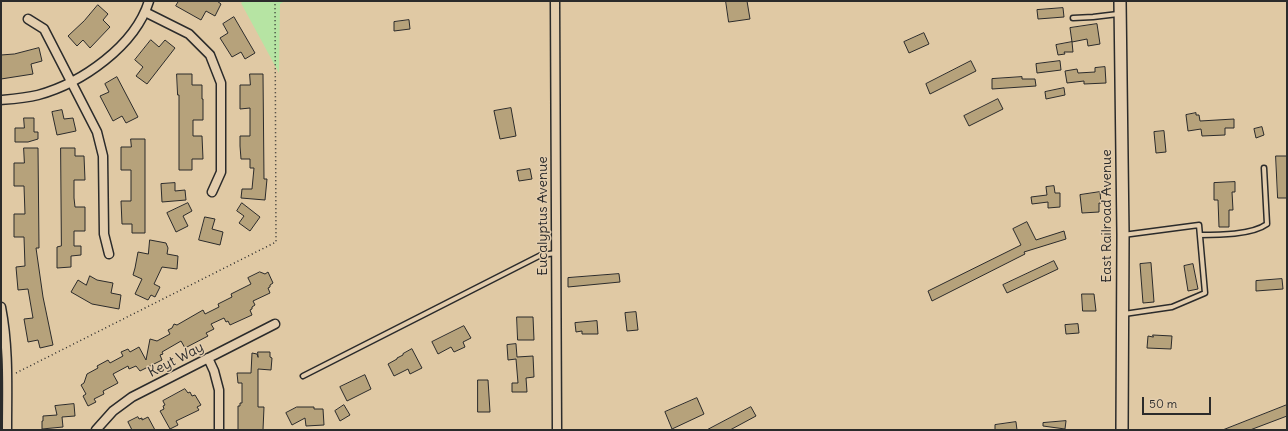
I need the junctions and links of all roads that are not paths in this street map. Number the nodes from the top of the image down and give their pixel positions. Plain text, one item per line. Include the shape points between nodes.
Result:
1 (149, 1) edge
2 (555, 1) edge
3 (1120, 1) edge
4 (145, 12) junction
5 (1120, 14) junction
6 (1073, 18) dead end
7 (28, 19) dead end
8 (72, 82) junction
9 (1, 100) edge
10 (1264, 168) dead end
11 (212, 192) dead end
12 (1123, 235) junction
13 (1200, 235) junction
14 (557, 253) junction
15 (109, 254) dead end
16 (1, 307) edge
17 (1123, 314) junction
18 (275, 324) dead end
19 (208, 358) junction
20 (303, 376) dead end
21 (7, 430) edge
22 (96, 430) edge
23 (219, 430) edge
24 (557, 430) edge
25 (1122, 430) edge

1 - 4 street
2 - 14 street, Eucalyptus Avenue
3 - 5 street, East Railroad Avenue
4 - 8 street via 125,41 100,64
4 - 11 street via 189,34 210,55 220,83 221,172
5 - 6 lane
5 - 12 street, East Railroad Avenue
7 - 8 street via 44,29
8 - 9 street via 37,95
8 - 15 street via 97,132 103,156 104,234
10 - 13 lane via 1267,224 1261,229 1227,235
12 - 13 lane via 1199,225
12 - 17 street, East Railroad Avenue
13 - 17 lane via 1205,293 1172,307
14 - 20 lane via 541,255
14 - 24 street, Eucalyptus Avenue
16 - 21 street via 7,356
17 - 25 street, East Railroad Avenue
18 - 19 street, Keyt Way
19 - 22 street, Keyt Way via 132,397 113,411
19 - 23 street via 219,390

